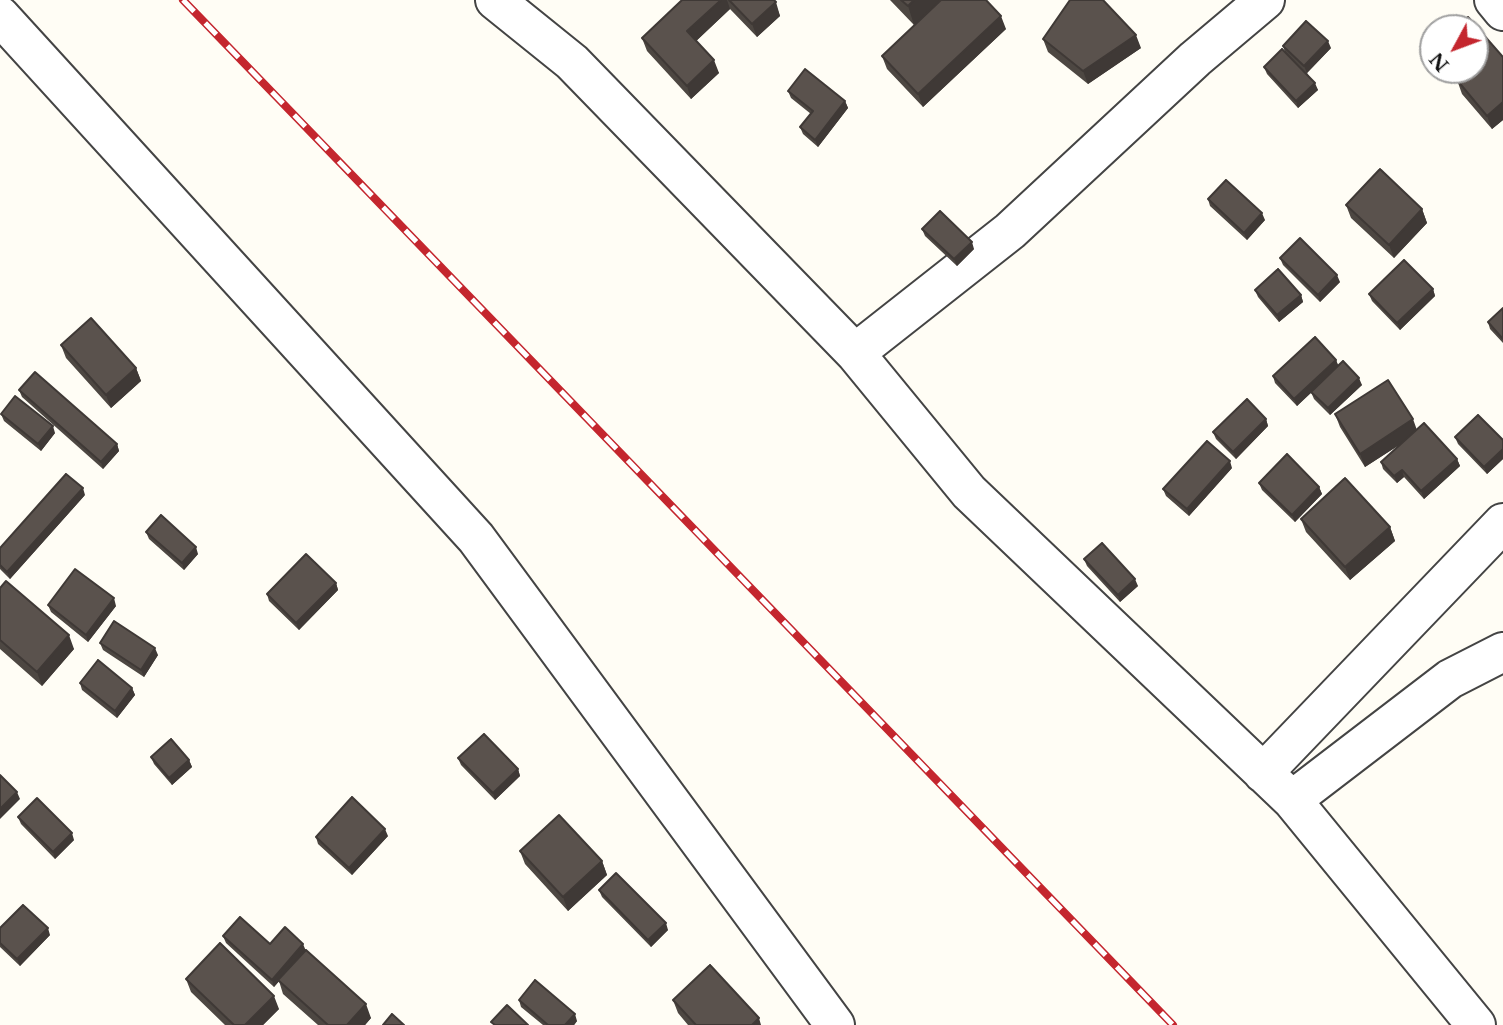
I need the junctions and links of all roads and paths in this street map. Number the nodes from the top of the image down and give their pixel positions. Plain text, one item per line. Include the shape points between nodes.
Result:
1 (495, 0) edge
2 (1265, 0) edge
3 (1494, 0) edge
4 (1503, 11) edge
5 (0, 16) edge
6 (855, 353) junction
7 (1503, 523) edge
8 (1503, 652) edge
9 (1263, 773) junction
10 (1292, 800) junction
11 (835, 1025) edge
12 (1476, 1025) edge

1 - 6 street via 572,62
2 - 6 street via 1010,231
3 - 4 street
5 - 11 street via 476,538
6 - 9 street via 969,492
7 - 9 street
8 - 10 street via 1450,679
9 - 10 street
10 - 12 street

